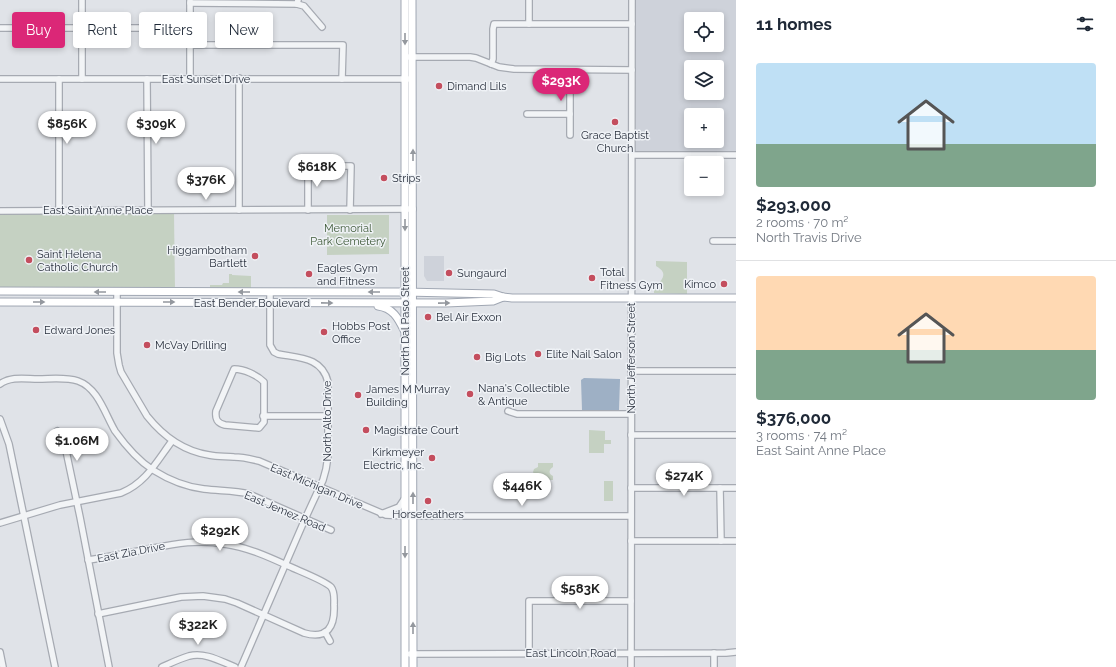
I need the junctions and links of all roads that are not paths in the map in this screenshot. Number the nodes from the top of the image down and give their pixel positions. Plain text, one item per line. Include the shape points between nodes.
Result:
1 (82, 0) edge
2 (405, 0) edge
3 (412, 0) edge
4 (529, 0) edge
5 (632, 0) edge
6 (190, 2) edge
7 (248, 2) edge
8 (298, 2) edge
9 (82, 12) edge
10 (529, 24) junction
11 (632, 24) junction
12 (322, 27) dead end
13 (0, 28) edge
14 (73, 28) edge
15 (207, 45) edge
16 (82, 48) edge
17 (190, 48) edge
18 (409, 57) junction
19 (491, 64) junction
20 (570, 70) junction
21 (632, 70) junction
22 (239, 78) junction
23 (0, 79) edge
24 (82, 79) junction
25 (147, 79) junction
26 (190, 79) junction
27 (342, 79) junction
28 (409, 79) junction
29 (59, 80) junction
30 (527, 114) dead end
31 (570, 114) junction
32 (570, 135) dead end
33 (632, 155) junction
34 (736, 155) edge
35 (409, 209) junction
36 (58, 210) junction
37 (148, 210) junction
38 (239, 210) junction
39 (308, 210) junction
40 (350, 210) junction
41 (0, 211) edge
42 (713, 241) dead end
43 (736, 241) edge
44 (0, 291) edge
45 (118, 292) junction
46 (270, 292) junction
47 (344, 292) junction
48 (405, 292) junction
49 (413, 292) junction
50 (503, 297) junction
51 (631, 298) junction
52 (736, 298) edge
53 (0, 302) edge
54 (117, 302) junction
55 (270, 303) junction
56 (341, 303) junction
57 (371, 303) junction
58 (409, 303) junction
59 (405, 333) junction
60 (631, 371) junction
61 (736, 371) edge
62 (0, 384) edge
63 (508, 411) dead end
64 (631, 414) junction
65 (263, 416) junction
66 (328, 416) junction
67 (0, 419) edge
68 (57, 430) dead end
69 (631, 435) junction
70 (736, 435) edge
71 (172, 441) junction
72 (152, 469) junction
73 (320, 487) junction
74 (631, 488) junction
75 (720, 488) junction
76 (736, 488) edge
77 (405, 498) junction
78 (77, 501) junction
79 (381, 514) junction
80 (405, 516) junction
81 (413, 516) junction
82 (631, 516) junction
83 (25, 517) junction
84 (305, 519) junction
85 (0, 523) edge
86 (331, 530) dead end
87 (632, 541) junction
88 (720, 541) junction
89 (736, 541) edge
90 (88, 560) junction
91 (285, 565) junction
92 (631, 601) junction
93 (98, 614) junction
94 (263, 615) junction
95 (325, 632) junction
96 (330, 641) dead end
97 (0, 652) edge
98 (736, 652) edge
99 (631, 653) junction
100 (714, 653) junction
101 (405, 654) junction
102 (413, 654) junction
103 (529, 654) junction
104 (3, 667) edge
105 (55, 667) edge
106 (109, 667) edge
107 (162, 667) edge
108 (235, 667) edge
109 (241, 667) edge
110 (405, 667) edge
111 (413, 667) edge
112 (631, 667) edge
113 (714, 667) edge

1 - 9 street
2 -> 18 main road, North Dal Paso Street
3 - 18 main road, North Dal Paso Street
4 - 10 street
5 - 11 street, North Jefferson Street
6 - 7 street
7 - 8 street
8 - 12 street
10 - 11 street
10 - 19 street via 494,24
11 - 21 street, North Jefferson Street
13 - 14 street
15 - 27 street via 342,45
16 - 24 street
17 - 26 street
18 - 19 street via 470,57
18 - 28 main road, North Dal Paso Street
19 - 20 street via 514,69
20 - 21 street
20 - 31 street
21 - 33 street, North Jefferson Street
22 - 26 street, East Sunset Drive
22 - 27 street, East Sunset Drive
22 - 38 street
23 - 29 street, East Sunset Drive
24 - 25 street, East Sunset Drive
24 - 29 street, East Sunset Drive
25 - 26 street, East Sunset Drive
25 - 37 street
27 - 28 street, East Sunset Drive
28 - 35 main road, North Dal Paso Street
29 - 36 street
30 - 31 street
31 - 32 street
33 - 34 street
33 - 51 street, North Jefferson Street
35 - 40 street, East Saint Anne Place
35 -> 48 main road, North Dal Paso Street
35 - 49 main road, North Dal Paso Street
36 - 37 street, East Saint Anne Place
36 - 41 street, East Saint Anne Place
37 - 38 street, East Saint Anne Place
38 - 39 street, East Saint Anne Place
39 - 40 street, East Saint Anne Place
39 - 40 street via 308,166 351,166
42 - 43 street
45 -> 44 main road, East Bender Boulevard
46 -> 45 main road, East Bender Boulevard
45 - 54 street, East Michigan Drive
46 - 47 main road, East Bender Boulevard
46 - 55 street, North Alto Drive
48 -> 47 main road, East Bender Boulevard
47 - 56 main road
48 - 49 main road, East Bender Boulevard
48 - 58 main road, North Dal Paso Street
49 - 50 main road, East Bender Boulevard via 494,294
49 - 58 main road, North Dal Paso Street
50 - 51 main road, East Bender Boulevard
58 -> 50 main road, East Bender Boulevard via 493,301
51 - 52 main road, East Bender Boulevard
51 - 60 street, North Jefferson Street
53 -> 54 main road, East Bender Boulevard
54 -> 55 main road, East Bender Boulevard
54 - 71 street, East Michigan Drive via 117,353 121,372 147,416
55 -> 56 main road, East Bender Boulevard
55 - 66 street, North Alto Drive via 270,346 278,354 317,363 324,371 328,382
56 - 57 main road, East Bender Boulevard
57 - 58 main road, East Bender Boulevard
57 - 59 main road via 393,312
58 - 59 main road, North Dal Paso Street
81 -> 58 main road, North Dal Paso Street
59 - 77 main road, North Dal Paso Street
60 - 61 street
60 - 64 street, North Jefferson Street
62 - 72 street, East Jemez Road via 14,379 78,381 89,388 99,401 123,442
63 - 64 street via 517,414
64 - 69 street, North Jefferson Street
65 - 65 street via 264,422 259,428 225,425 216,420 216,411 234,369 240,369 264,382
65 - 66 street
66 - 73 street, North Alto Drive via 327,463
67 - 83 street via 9,444
68 - 78 street via 65,446
69 - 70 street
69 - 74 street, North Jefferson Street
71 - 72 street
71 - 73 street, East Michigan Drive via 192,451 209,455 259,461
72 - 78 street via 140,483 128,491
72 - 84 street, East Jemez Road via 186,485 249,494
73 - 79 street, East Michigan Drive
73 - 84 street, North Alto Drive
74 - 75 street
74 - 82 street, North Jefferson Street
75 - 76 street
75 - 88 street
77 - 79 street via 399,507
77 - 80 main road, North Dal Paso Street
78 - 83 street
78 - 90 street
79 - 80 street, East Michigan Drive
80 - 81 street, East Michigan Drive
80 -> 101 main road, North Dal Paso Street
81 - 82 street, East Michigan Drive
102 -> 81 main road, North Dal Paso Street
82 - 87 street, North Jefferson Street
83 - 85 street
83 - 105 street
84 - 86 street, East Jemez Road
84 - 91 street, North Alto Drive
87 - 88 street
87 - 92 street, North Jefferson Street
88 - 89 street
90 - 91 street, East Zia Drive via 171,544 202,542 240,547
90 - 93 street
91 - 94 street, North Alto Drive
91 - 95 street, East Zia Drive via 330,587 334,594 333,623
92 - 99 street, North Jefferson Street
92 - 103 street via 529,601
93 - 94 street via 181,597 202,596 225,599
93 - 106 street
94 - 95 street via 310,634
94 - 109 street, North Alto Drive
95 - 96 street
97 - 104 street
98 - 100 street, East Lincoln Road
99 - 100 street, East Lincoln Road
99 - 103 street, East Lincoln Road
99 - 112 street, North Jefferson Street
100 - 113 street
101 - 102 street, East Lincoln Road
101 - 110 main road, North Dal Paso Street
102 - 103 street, East Lincoln Road
102 - 111 main road, North Dal Paso Street
107 - 108 street via 199,655

